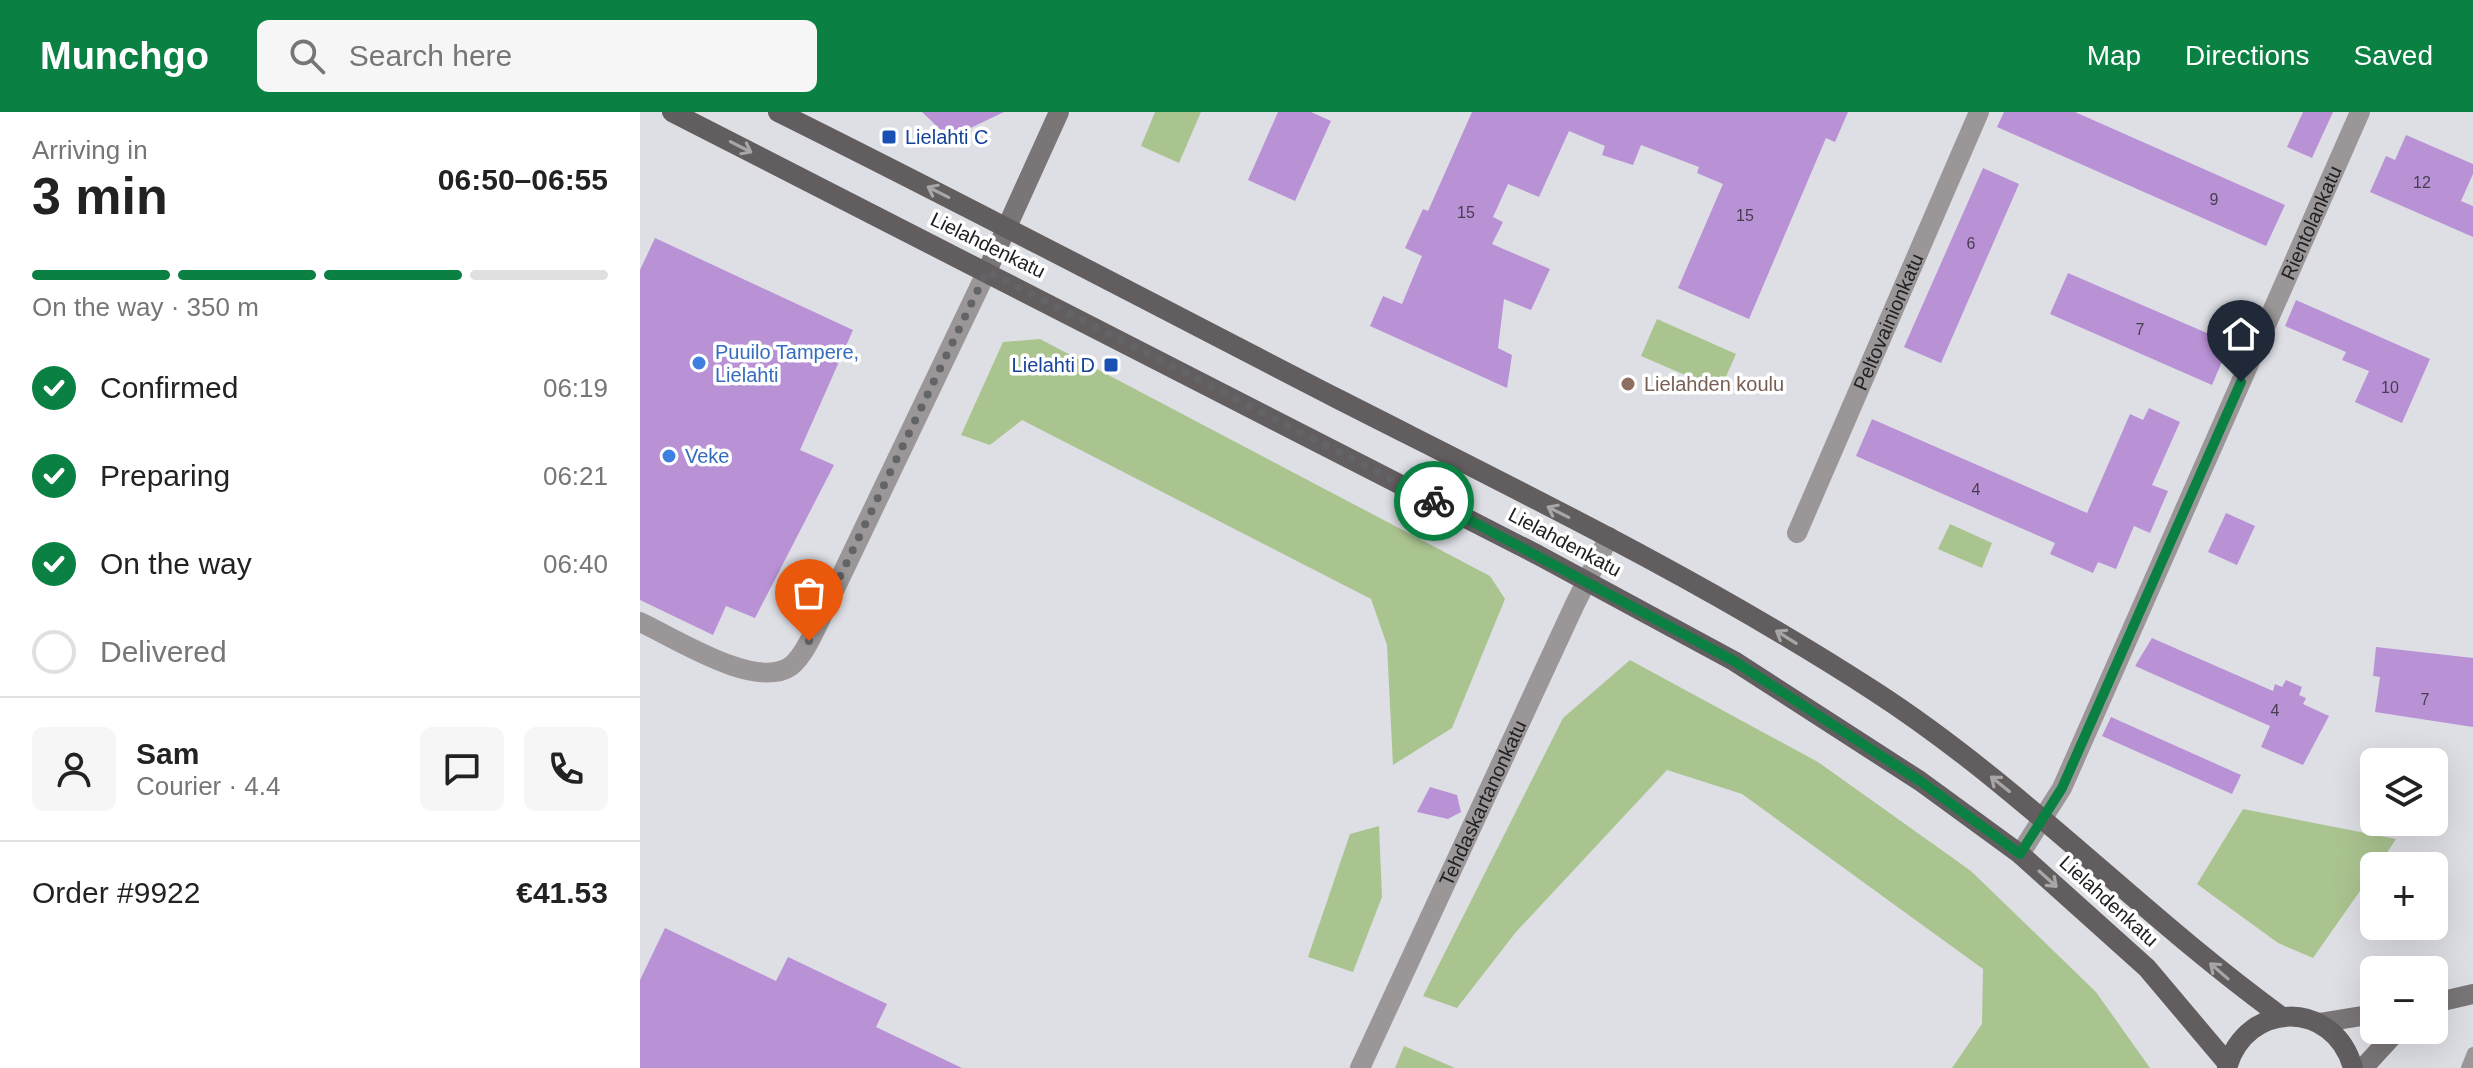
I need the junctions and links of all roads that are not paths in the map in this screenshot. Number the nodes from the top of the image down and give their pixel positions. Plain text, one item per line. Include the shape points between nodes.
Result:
1 (672, 112) edge
2 (778, 112) edge
3 (1059, 112) edge
4 (1979, 112) edge
5 (2360, 112) edge
6 (1007, 228) junction
7 (987, 271) junction
8 (1797, 533) dead end
9 (1609, 537) junction
10 (1586, 580) junction
11 (640, 622) edge
12 (2041, 817) junction
13 (2020, 854) junction
14 (2473, 994) edge
15 (2448, 1001) edge
16 (2360, 1016) edge
17 (2282, 1017) junction
18 (2319, 1023) junction
19 (2385, 1044) edge
20 (2473, 1053) edge
21 (2227, 1066) edge
22 (1360, 1068) edge
23 (2353, 1068) edge
24 (2363, 1068) edge
25 (2467, 1068) edge

1 -> 7 main road, Lielahdenkatu
6 -> 2 main road, Lielahdenkatu
3 - 6 main road
4 - 8 street, Peltovainionkatu
5 - 12 street, Rientolankatu via 2062,788
6 - 7 main road
9 -> 6 main road, Lielahdenkatu
7 - 10 main road, Lielahdenkatu
7 - 11 street via 821,618 792,665 768,675 747,672
9 - 10 street, Tehdaskartanonkatu
12 -> 9 main road, Lielahdenkatu via 1949,742 1874,691
10 - 13 main road, Lielahdenkatu via 1822,716
10 - 22 street, Tehdaskartanonkatu
12 - 13 street, Rientolankatu
17 -> 12 main road, Lielahdenkatu via 2238,987
13 -> 21 main road, Lielahdenkatu via 2147,968
14 - 15 main road
16 - 18 main road
17 - 18 main road
17 - 21 main road via 2249,1031
18 - 23 main road via 2344,1046
19 - 24 main road
20 - 25 lane

